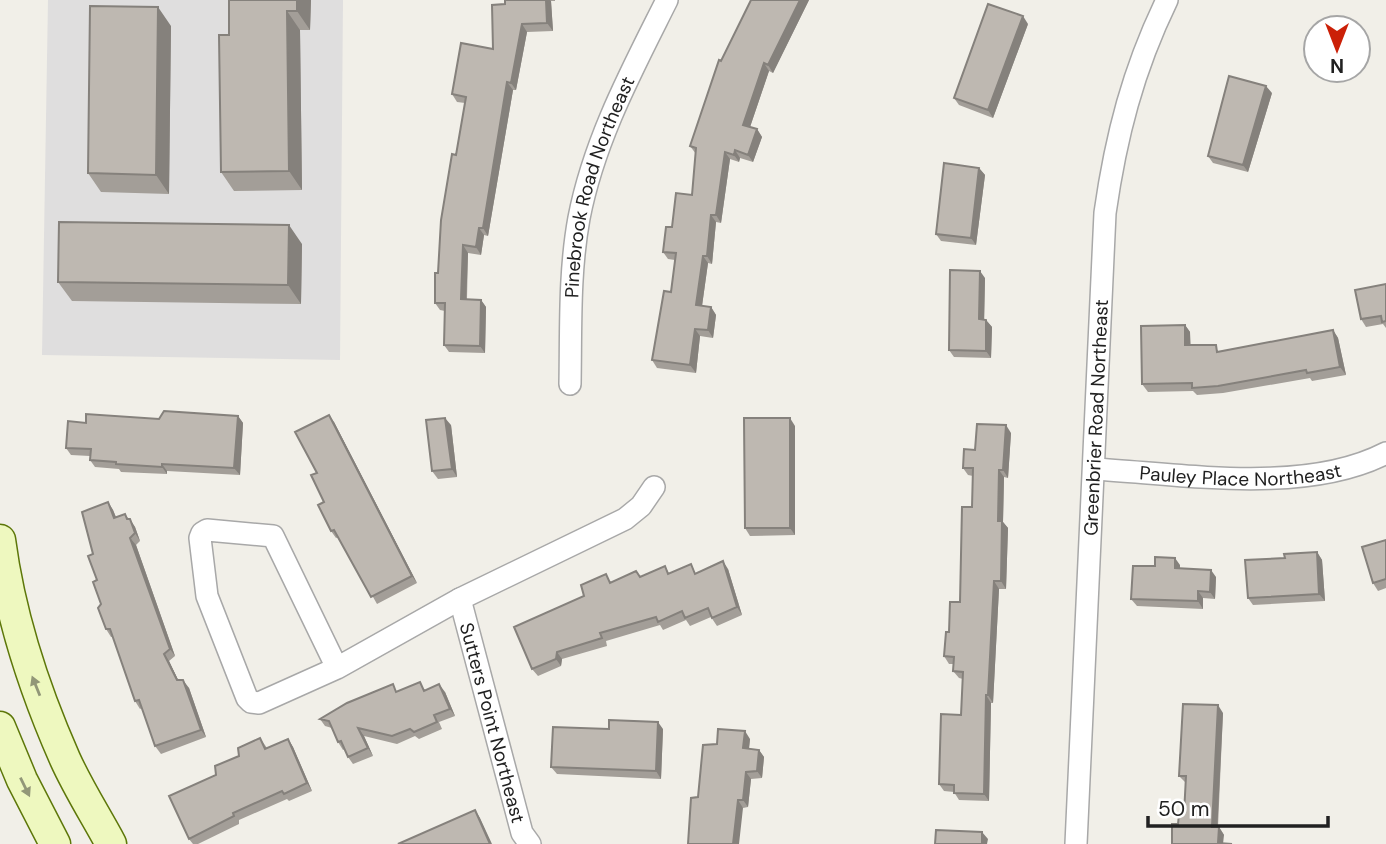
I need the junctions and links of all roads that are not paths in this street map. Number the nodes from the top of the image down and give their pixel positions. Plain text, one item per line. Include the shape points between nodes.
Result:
1 (667, 0) edge
2 (1167, 0) edge
3 (570, 384) dead end
4 (1386, 453) edge
5 (1094, 469) junction
6 (654, 487) dead end
7 (0, 540) edge
8 (460, 599) junction
9 (337, 668) junction
10 (0, 727) edge
11 (55, 844) edge
12 (111, 844) edge
13 (530, 844) edge
14 (1076, 844) edge

1 - 3 street, Pinebrook Road Northeast via 613,109 591,169 572,267
2 - 5 street, Greenbrier Road Northeast via 1129,92 1114,152 1105,213
4 - 5 street, Pauley Place Northeast via 1342,469 1304,476 1250,478
5 - 14 street, Greenbrier Road Northeast
6 - 8 street via 625,519
12 -> 7 main road via 66,760 31,673 12,612
8 - 9 street
8 - 13 street, Sutters Point Northeast via 522,833
9 - 9 street via 259,703 251,702 207,596 202,533 273,536
10 -> 11 main road

